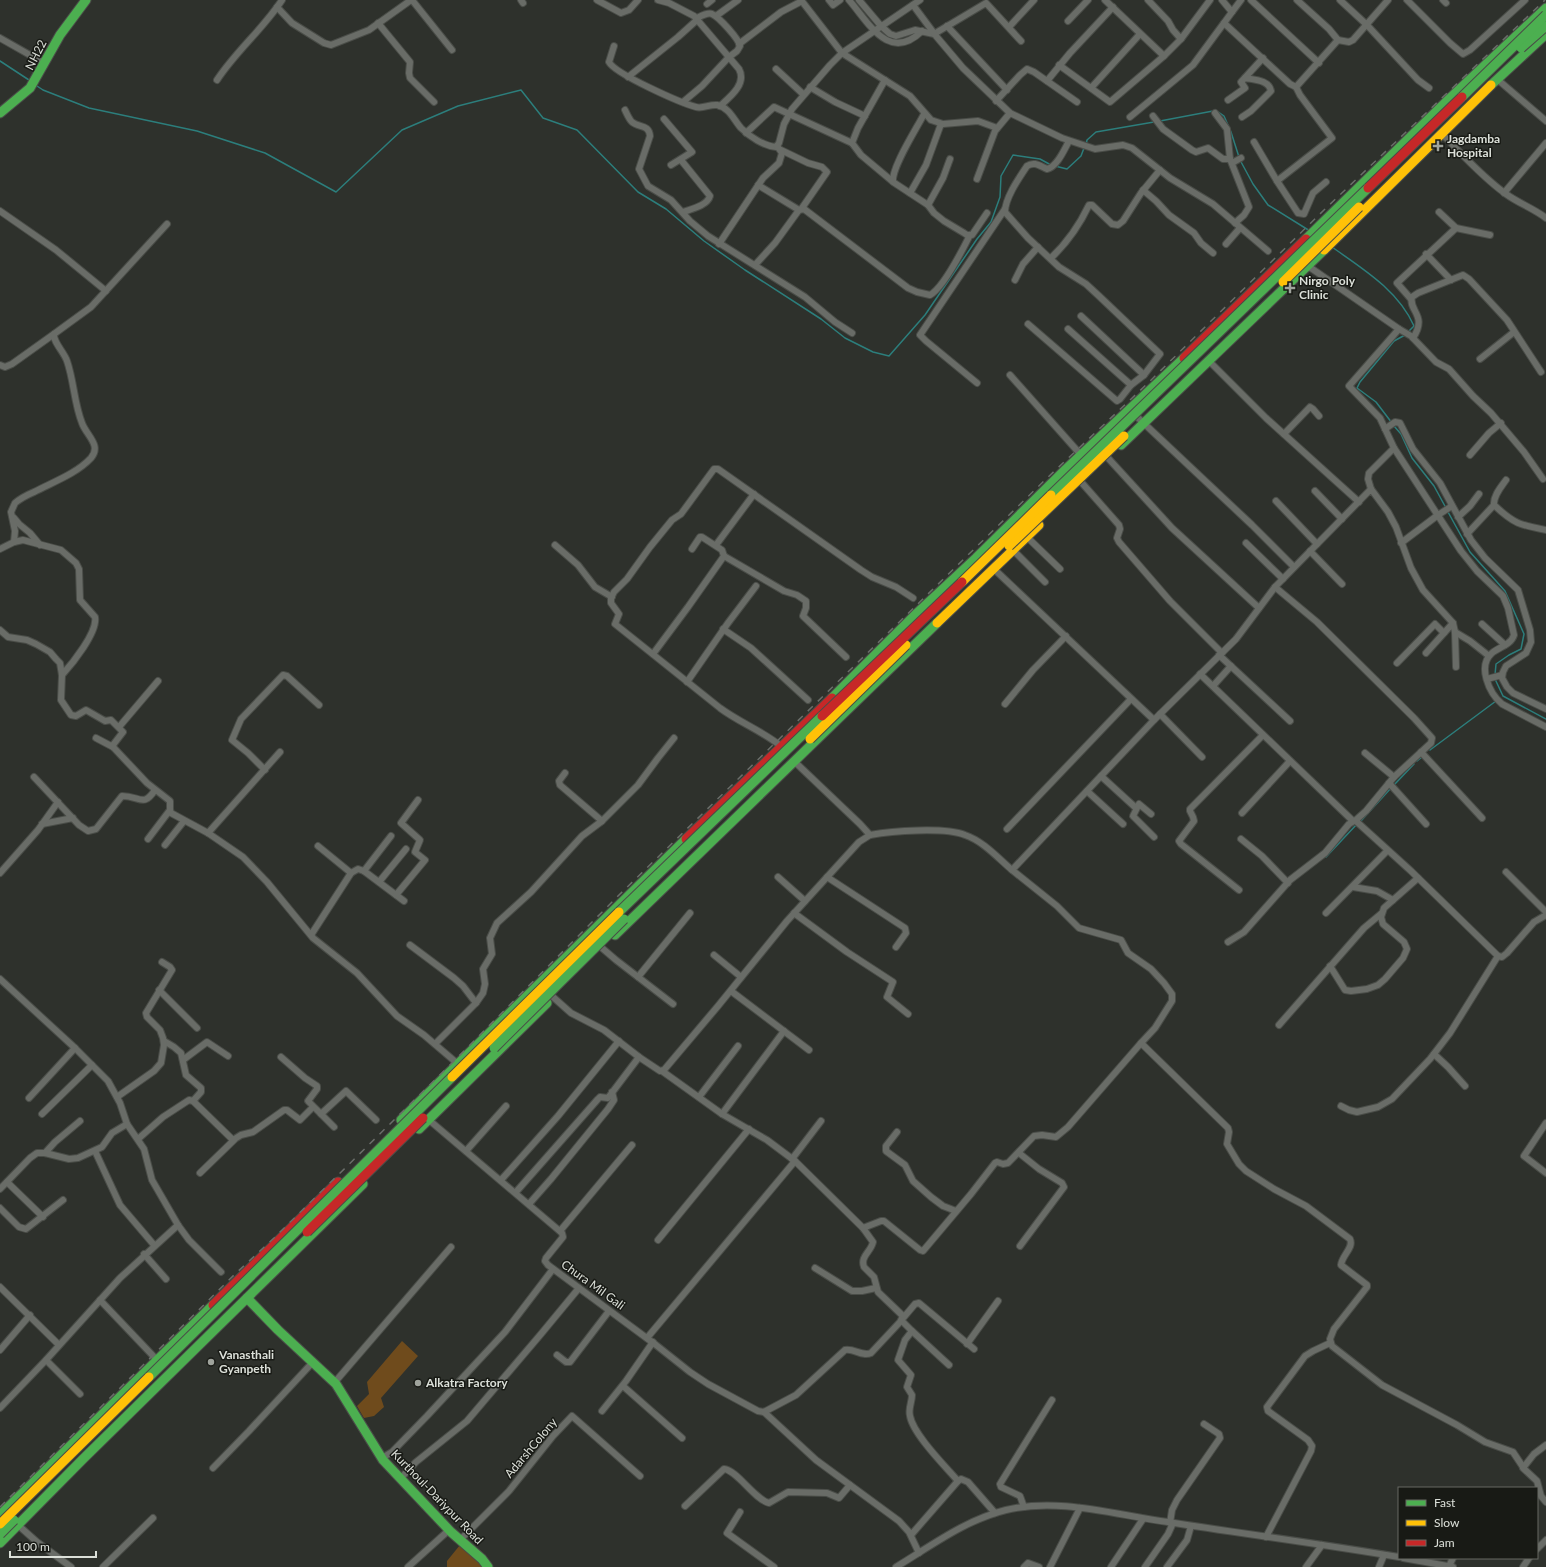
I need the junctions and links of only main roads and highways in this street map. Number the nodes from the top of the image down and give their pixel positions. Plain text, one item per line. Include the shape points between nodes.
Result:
1 (86, 0) edge
2 (1546, 8) edge
3 (1546, 15) edge
4 (1546, 26) edge
5 (1546, 34) edge
6 (0, 114) edge
7 (1286, 260) junction
8 (1300, 274) junction
9 (802, 728) junction
10 (816, 742) junction
11 (518, 1004) junction
12 (532, 1019) junction
13 (403, 1118) junction
14 (416, 1133) junction
15 (247, 1298) junction
16 (205, 1312) junction
17 (218, 1326) junction
18 (0, 1515) edge
19 (0, 1524) edge
20 (0, 1534) edge
21 (0, 1543) edge
22 (488, 1567) edge

1 - 6 main road, NH22 via 58,38 38,78 29,90 10,103
2 - 7 main road via 1478,71
3 - 19 main road, bridge via 601,930
4 - 20 main road, bridge via 1491,76 1292,274 595,947
5 - 8 main road via 1497,79
7 - 8 main road
7 - 9 main road via 1081,455
8 - 10 main road
9 - 10 main road
9 - 11 main road via 728,797
10 - 12 main road
11 - 12 main road
11 - 13 main road
12 - 14 main road
13 - 14 main road
13 - 16 main road
14 - 15 main road
15 - 17 main road
15 - 22 main road, Kurthoul-Dariypur Road via 335,1382 382,1458 449,1530
16 - 17 main road
16 - 18 main road
17 - 21 main road

